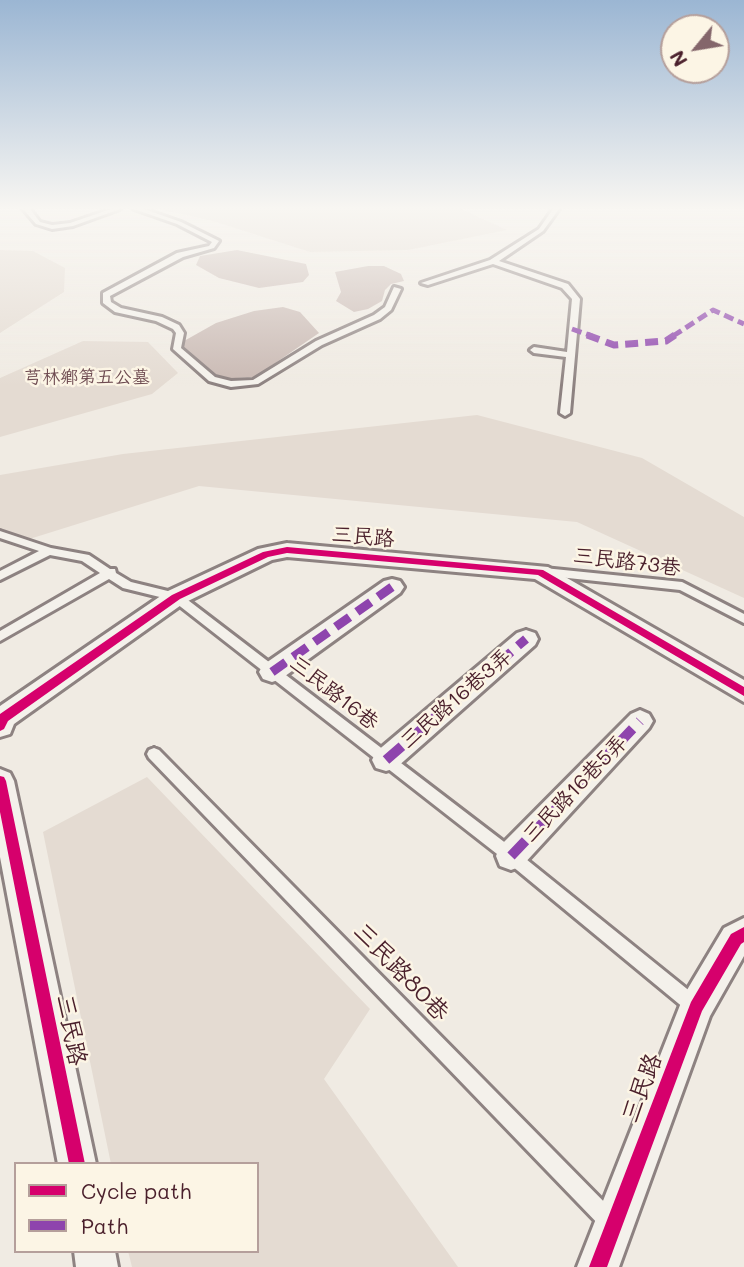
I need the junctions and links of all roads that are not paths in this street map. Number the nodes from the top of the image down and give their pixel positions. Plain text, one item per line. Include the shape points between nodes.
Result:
1 (157, 268) edge
2 (473, 268) edge
3 (511, 268) edge
4 (425, 283) dead end
5 (397, 289) dead end
6 (534, 351) dead end
7 (572, 355) junction
8 (565, 413) dead end
9 (0, 534) edge
10 (49, 551) junction
11 (111, 572) junction
12 (540, 572) junction
13 (0, 576) edge
14 (392, 587) dead end
15 (176, 597) junction
16 (744, 619) edge
17 (0, 637) edge
18 (526, 639) dead end
19 (272, 672) junction
20 (744, 692) edge
21 (640, 721) dead end
22 (0, 726) edge
23 (154, 754) dead end
24 (386, 760) junction
25 (0, 781) edge
26 (511, 856) junction
27 (744, 934) edge
28 (696, 1007) junction
29 (76, 1162) edge
30 (613, 1224) junction
31 (598, 1267) edge

1 - 5 lane via 106,295 107,303 176,327 180,333 177,349 212,379 231,384 255,382 319,343 377,317 388,308
2 - 4 lane
3 - 7 lane via 565,286 576,299
6 - 7 lane
7 - 8 lane
9 - 10 lane
10 - 11 lane via 85,558
10 - 13 lane
11 - 15 lane via 127,585
11 - 17 lane
12 - 15 street, 三民路 via 287,550 266,554
12 - 16 lane, 三民路73巷 via 682,586
12 - 20 street, 三民路
14 - 19 street
15 - 19 lane, 三民路16巷
15 - 22 street, 三民路 via 3,718
18 - 24 street, 三民路16巷3弄
19 - 24 lane, 三民路16巷
21 - 26 street, 三民路16巷5弄
23 - 30 lane, 三民路80巷
24 - 26 lane, 三民路16巷
25 - 29 street, 三民路
26 - 28 lane, 三民路16巷
27 - 28 street, 三民路 via 736,939
28 - 30 street, 三民路
30 - 31 street, 三民路

